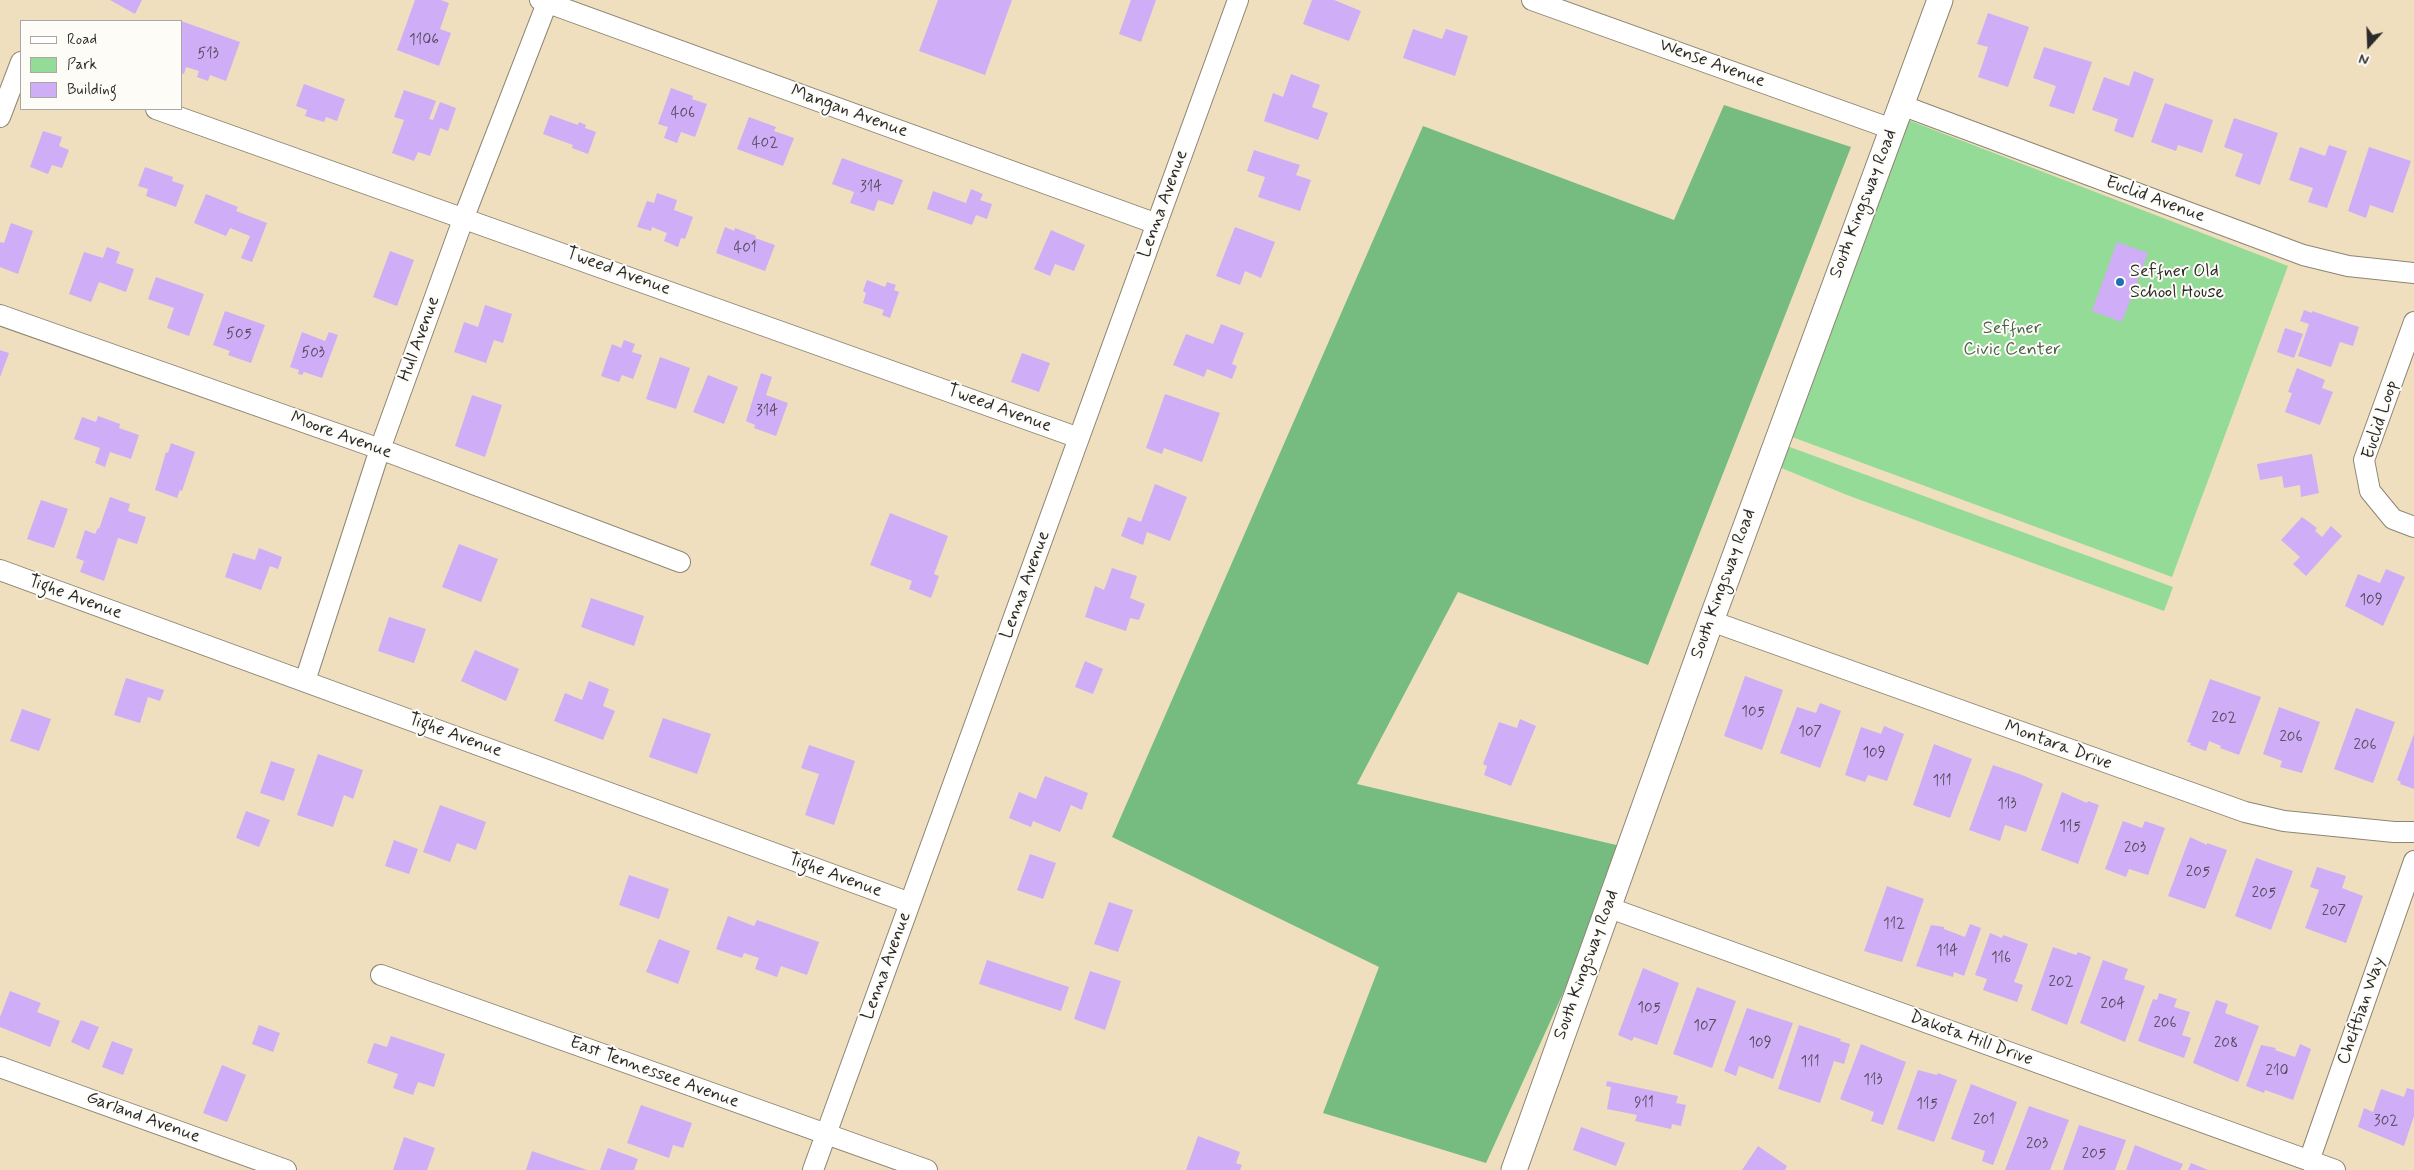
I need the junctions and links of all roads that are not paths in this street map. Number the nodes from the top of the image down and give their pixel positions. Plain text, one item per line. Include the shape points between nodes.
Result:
1 (1238, 0) edge
2 (1532, 0) edge
3 (1940, 0) edge
4 (544, 1) edge
5 (20, 64) edge
6 (1901, 105) junction
7 (159, 110) edge
8 (0, 116) edge
9 (1892, 129) junction
10 (464, 217) junction
11 (1157, 224) junction
12 (2414, 273) edge
13 (0, 315) edge
14 (2414, 322) edge
15 (1079, 438) junction
16 (380, 450) junction
17 (2414, 527) edge
18 (680, 562) dead end
19 (0, 570) edge
20 (1711, 621) junction
21 (305, 681) junction
22 (2414, 832) edge
23 (2414, 861) edge
24 (910, 903) junction
25 (1607, 908) junction
26 (380, 975) dead end
27 (0, 1066) edge
28 (826, 1134) junction
29 (2309, 1161) junction
30 (286, 1170) edge
31 (813, 1170) edge
32 (928, 1170) edge
33 (1514, 1170) edge
34 (2335, 1170) edge

1 - 11 street, Lenna Avenue
2 - 9 street, Wense Avenue
3 - 6 street, South Kingsway Road
4 - 10 street, Hull Avenue
4 - 11 street, Mangan Avenue
5 - 8 street
6 - 9 street, South Kingsway Road
6 - 12 street, Euclid Avenue via 2303,255 2348,266
7 - 10 street, Tweed Avenue
9 - 20 street, South Kingsway Road
10 - 15 street, Tweed Avenue
10 - 16 street, Hull Avenue
11 - 15 street, Lenna Avenue
13 - 16 street, Moore Avenue
14 - 17 street, Euclid Loop via 2364,460 2370,491 2393,519
15 - 24 street, Lenna Avenue
16 - 18 street, Moore Avenue
16 - 21 street, Hull Avenue
19 - 21 street, Tighe Avenue
20 - 22 street, Montara Drive via 2245,812 2284,821
20 - 25 street, South Kingsway Road
21 - 24 street, Tighe Avenue
23 - 29 street, Cheiftian Way
24 - 28 street, Lenna Avenue
25 - 29 street, Dakota Hill Drive
25 - 33 street, South Kingsway Road
26 - 28 street, East Tennessee Avenue
27 - 30 street, Garland Avenue
28 - 31 street, Lenna Avenue
28 - 32 street, East Tennessee Avenue
29 - 34 street, Dakota Hill Drive

